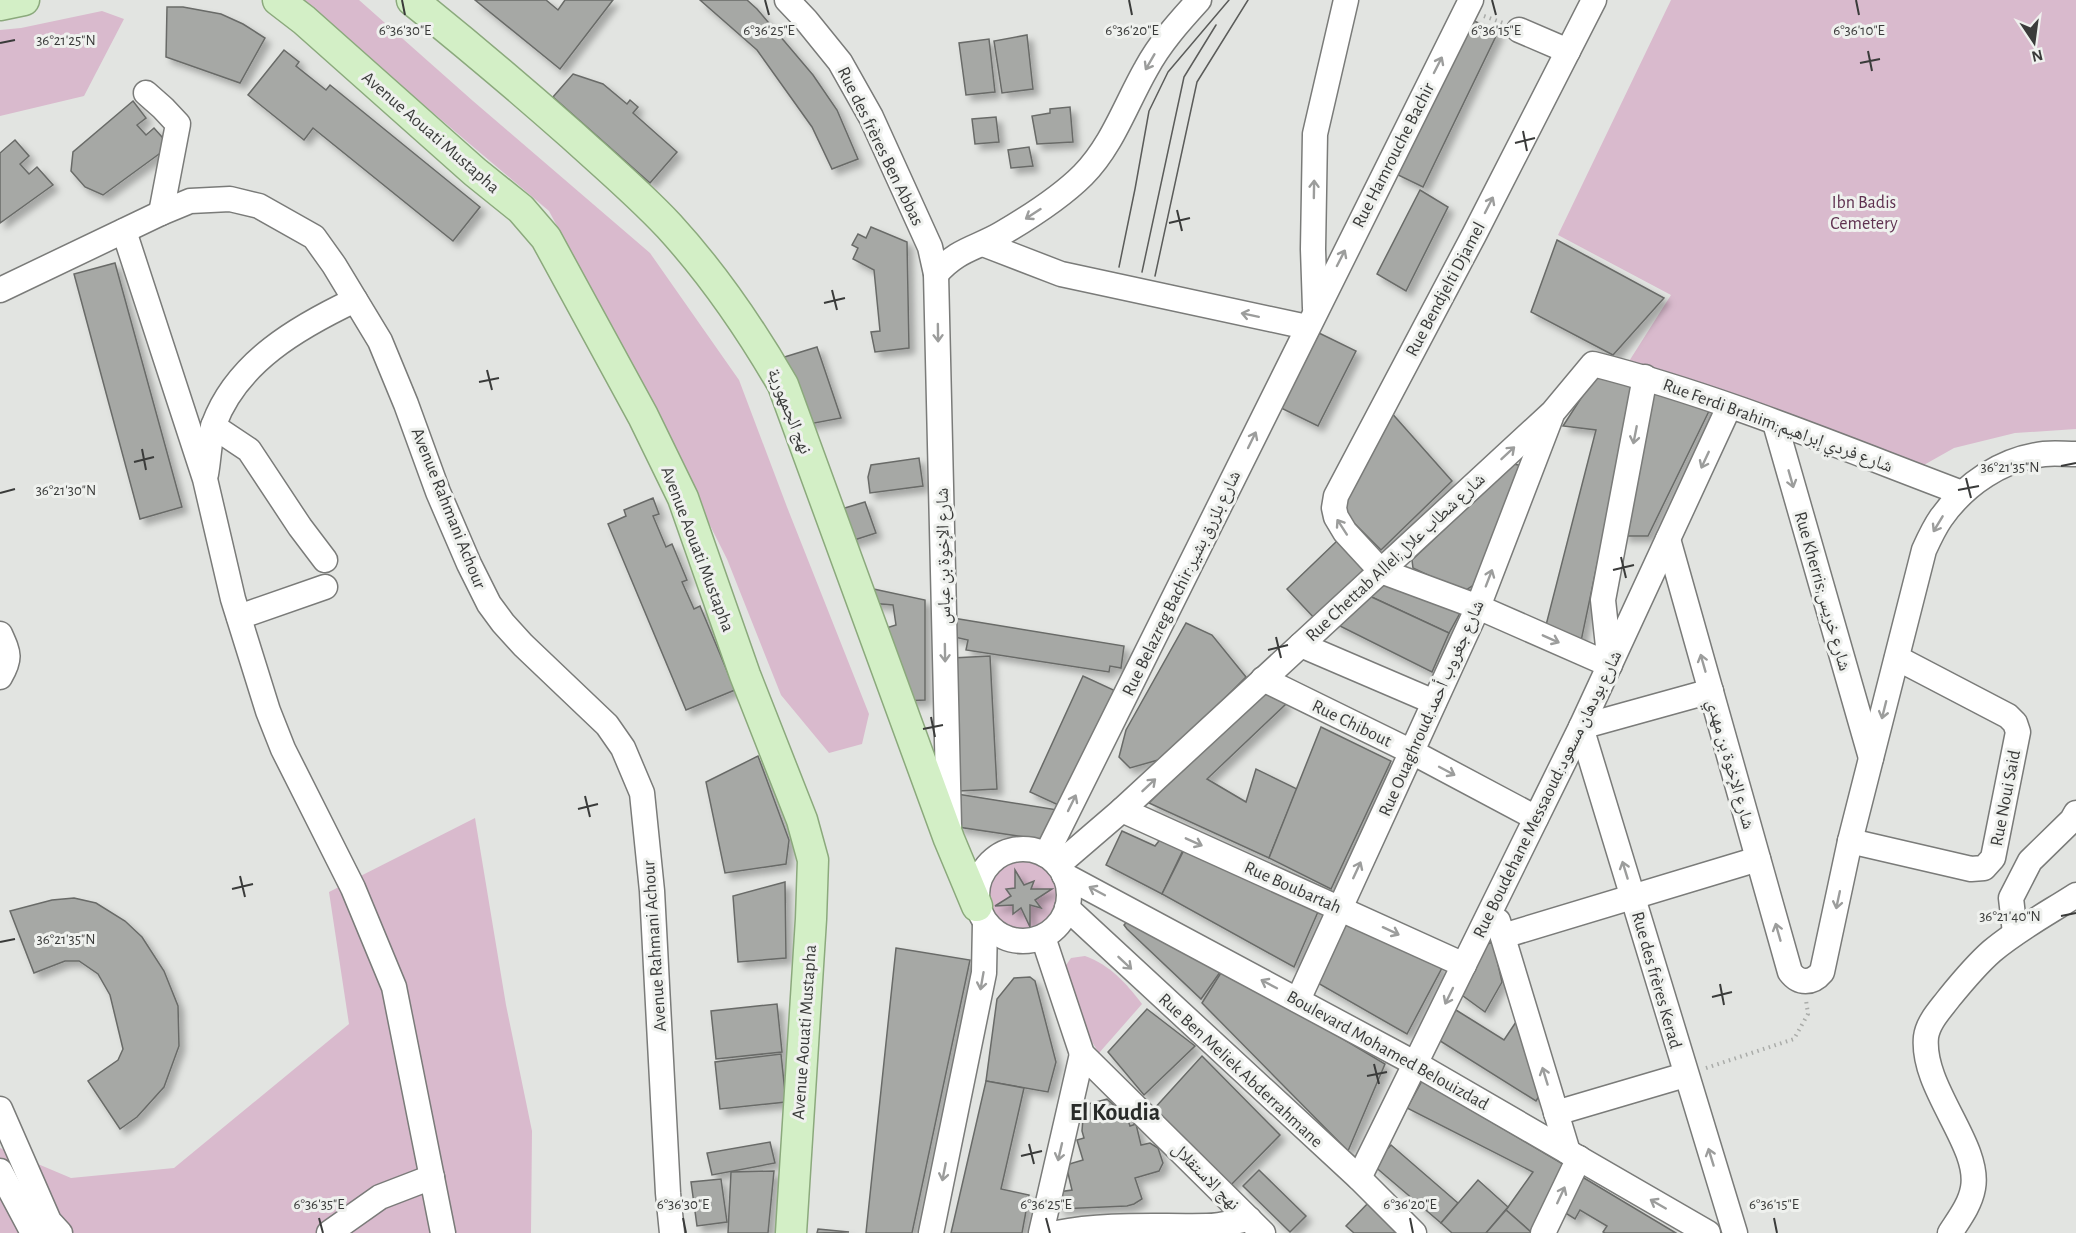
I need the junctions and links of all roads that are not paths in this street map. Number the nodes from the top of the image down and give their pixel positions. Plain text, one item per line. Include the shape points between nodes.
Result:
1 (24, 0) edge
2 (278, 0) edge
3 (412, 0) edge
4 (787, 0) edge
5 (1199, 0) edge
6 (1346, 0) edge
7 (1471, 0) edge
8 (1594, 0) edge
9 (0, 5) edge
10 (1519, 30) dead end
11 (1568, 51) junction
12 (146, 93) dead end
13 (161, 213) junction
14 (124, 231) junction
15 (983, 243) junction
16 (936, 274) junction
17 (0, 291) edge
18 (355, 300) junction
19 (1311, 319) junction
20 (1593, 364) joint
21 (1645, 377) junction
22 (1730, 407) junction
23 (1552, 412) junction
24 (1775, 423) junction
25 (213, 426) junction
26 (2076, 454) edge
27 (206, 479) junction
28 (1962, 493) junction
29 (1668, 539) junction
30 (325, 560) dead end
31 (1380, 572) junction
32 (325, 587) dead end
33 (1478, 607) junction
34 (239, 617) junction
35 (0, 634) edge
36 (1301, 645) junction
37 (1897, 658) junction
38 (3, 664) edge
39 (1610, 665) junction
40 (1263, 680) junction
41 (1711, 691) junction
42 (1434, 702) junction
43 (1581, 727) junction
44 (1412, 752) junction
45 (1871, 760) junction
46 (1122, 810) junction
47 (2076, 813) edge
48 (1536, 818) junction
49 (950, 839) junction
50 (1850, 841) junction
51 (1758, 859) junction
52 (1056, 865) junction
53 (2076, 895) edge
54 (1633, 897) junction
55 (1493, 905) junction
56 (1067, 908) junction
57 (1340, 908) junction
58 (981, 914) junction
59 (2015, 933) junction
60 (1503, 936) junction
61 (1043, 937) junction
62 (1464, 965) junction
63 (1298, 1000) junction
64 (1082, 1054) junction
65 (1416, 1064) junction
66 (1685, 1075) junction
67 (0, 1109) edge
68 (1556, 1113) junction
69 (1573, 1155) junction
70 (0, 1171) edge
71 (432, 1177) junction
72 (1359, 1178) junction
73 (1259, 1229) edge
74 (33, 1233) edge
75 (60, 1233) edge
76 (328, 1233) edge
77 (443, 1233) edge
78 (672, 1233) edge
79 (791, 1233) edge
80 (931, 1233) edge
81 (1041, 1233) edge
82 (1058, 1233) edge
83 (1414, 1233) edge
84 (1543, 1233) edge
85 (1708, 1233) edge
86 (1735, 1233) edge
87 (1950, 1233) edge

1 - 9 main road
2 - 79 main road, Avenue Aouati Mustapha via 521,209 546,238 683,498 745,675 802,820 813,860
3 - 49 main road, نهج الجمهورية via 488,61 652,209 709,274 755,337 783,385
4 - 16 street, Rue des frères Ben Abbas via 840,62 871,117 930,247
5 -> 15 street via 1158,48 1107,144 1084,175 1050,203
19 -> 6 street via 1315,134
19 -> 7 street, Rue Hamrouche Bachir
8 - 11 street, Rue Bendjelti Djamel
10 - 11 street
31 -> 11 street, Rue Bendjelti Djamel via 1340,525 1334,508 1336,496
12 - 13 street via 178,124
13 - 14 street, Avenue Rahmani Achour
13 - 18 street, Avenue Rahmani Achour via 190,201 230,199 258,206 314,237
14 - 17 street, Avenue Rahmani Achour
14 - 27 street
15 - 16 street via 964,250
19 -> 15 street via 1060,274
16 -> 49 street, شارع الإخوة بن عباس
18 - 25 street via 303,327 260,358 240,378
18 - 78 street, Avenue Rahmani Achour via 380,341 438,492 489,604 523,645 607,725 623,748 642,794 652,891
52 -> 19 street, Rue Belazreg Bachir;شارع بلزرق بشير
20 - 21 street, Rue Ferdi Brahim;شارع فردي إبراهيم
20 - 23 street, Rue Chettab Allel;شارع شطاب علال
21 - 22 street, Rue Ferdi Brahim;شارع فردي إبراهيم
21 -> 39 street via 1603,600
22 - 24 street, Rue Ferdi Brahim;شارع فردي إبراهيم
22 -> 29 street, Rue Boudehane Messaoud;شارع بودهان مسعود
31 -> 23 street, Rue Chettab Allel;شارع شطاب علال
33 -> 23 street, Rue Ouaghroud;شارع جغروب أحمد
24 - 28 street, Rue Ferdi Brahim;شارع فردي إبراهيم
24 -> 45 street, Rue Kherris;شارع خريس
25 - 27 street
25 - 30 street via 249,450
26 - 28 street via 2044,454 2015,460 1986,474
27 - 34 street
28 -> 37 street via 1941,518 1923,550
29 - 39 street, Rue Boudehane Messaoud;شارع بودهان مسعود
41 -> 29 street, شارع الإخوة بن مهدي
31 - 33 street
31 - 36 street, Rue Chettab Allel;شارع شطاب علال
32 - 34 street
33 -> 39 street
33 - 42 street, Rue Ouaghroud;شارع جغروب أحمد
34 - 71 street via 283,749 353,888 394,987
35 - 38 street via 7,650
36 - 40 street, Rue Chettab Allel;شارع شطاب علال
36 - 42 street
37 -> 45 street
37 - 50 street, Rue Noui Said via 2008,716 2017,727 1993,858 1984,867 1971,869
39 - 43 street, Rue Boudehane Messaoud;شارع بودهان مسعود
40 - 44 street, Rue Chibout
46 -> 40 street, Rue Chettab Allel;شارع شطاب علال
41 - 43 street
41 - 51 street, شارع الإخوة بن مهدي
42 - 44 street, Rue Ouaghroud;شارع جغروب أحمد
43 - 48 street, Rue Boudehane Messaoud;شارع بودهان مسعود
54 -> 43 street, Rue des frères Kerad
44 -> 48 street, Rue Chibout
57 -> 44 street, Rue Ouaghroud;شارع جغروب أحمد
45 - 50 street
46 - 52 street, Rue Chettab Allel;شارع شطاب علال
46 -> 57 street, Rue Boubartah
47 - 59 street via 2030,861 2011,898
48 - 55 street, Rue Boudehane Messaoud;شارع بودهان مسعود
49 - 58 main road, نهج الجمهورية
50 -> 51 street, شارع الإخوة بن مهدي via 1822,972 1812,980 1803,981 1790,972
51 - 54 street
52 - 56 street via 1068,886
52 - 58 street via 1031,850 1001,854 980,876 976,891
63 -> 52 street, Boulevard Mohamed Belouizdad
53 - 59 street
54 - 60 street
54 - 66 street, Rue des frères Kerad
55 - 60 street
55 - 62 street, Rue Boudehane Messaoud;شارع بودهان مسعود
56 - 61 street via 1054,930
56 -> 72 street, Rue Ben Meliek Abderrahmane
57 -> 62 street, Rue Boubartah
57 - 63 street, Rue Ouaghroud;شارع جغروب أحمد
58 - 61 street via 997,934 1011,941
58 -> 80 street via 984,973
59 - 87 street via 1964,980 1934,1018 1926,1036 1935,1083 1974,1175 1966,1209
68 -> 60 street
61 - 64 street, نهج الاستقلال
62 -> 65 street, Rue Boudehane Messaoud;شارع بودهان مسعود
63 - 65 street, Boulevard Mohamed Belouizdad
64 - 73 street, نهج الاستقلال
64 -> 81 street
65 - 69 street, Boulevard Mohamed Belouizdad
65 - 72 street, Rue Boudehane Messaoud;شارع بودهان مسعود
66 - 68 street
86 -> 66 street, Rue des frères Kerad
67 - 75 street via 49,1221
68 - 69 street
84 -> 69 street
85 -> 69 street, Boulevard Mohamed Belouizdad
70 - 74 street
71 - 76 street via 380,1197
71 - 77 street
72 - 83 street, Rue Ben Meliek Abderrahmane
73 - 82 street via 1129,1225

